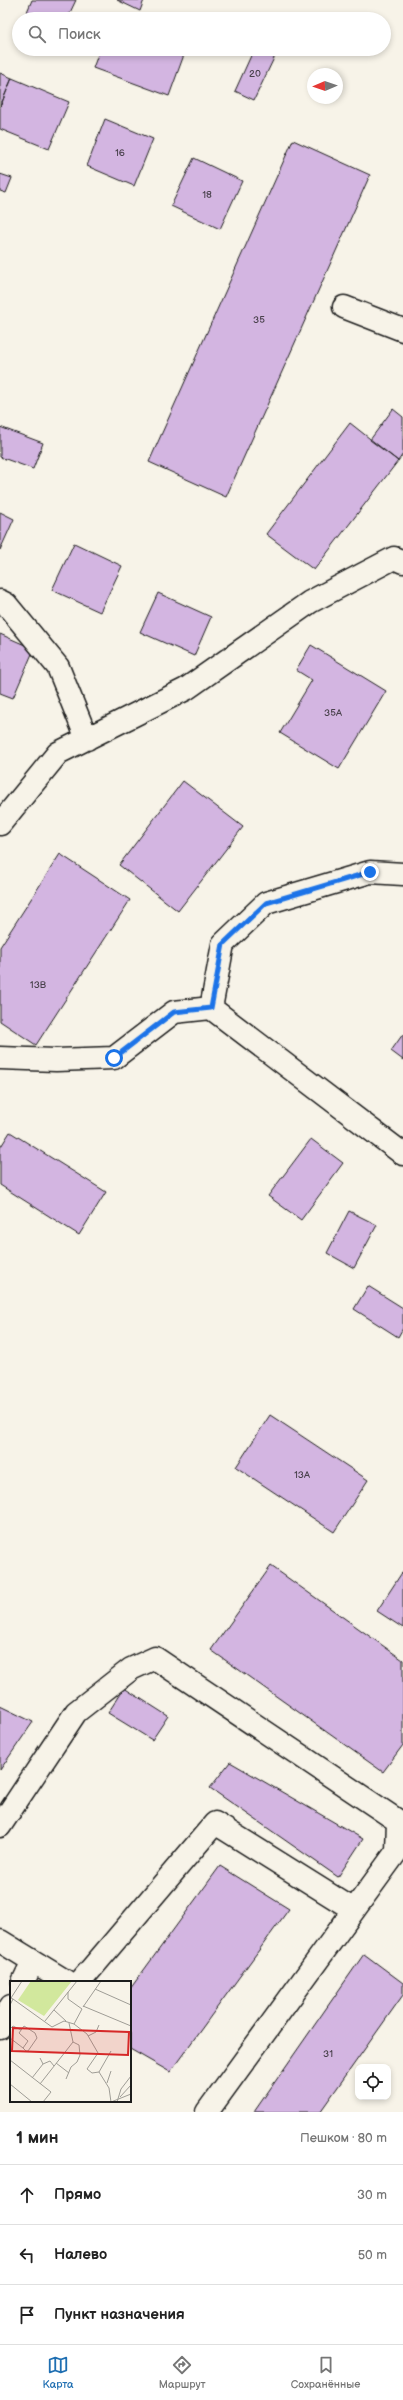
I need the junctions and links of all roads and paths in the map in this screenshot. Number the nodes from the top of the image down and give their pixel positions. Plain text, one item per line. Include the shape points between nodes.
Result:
1 (344, 307) dead end
2 (403, 330) edge
3 (403, 562) edge
4 (0, 602) edge
5 (87, 739) junction
6 (0, 824) edge
7 (403, 874) edge
8 (211, 1008) junction
9 (0, 1058) edge
10 (403, 1154) edge
11 (0, 1826) edge
12 (354, 1910) junction
13 (0, 1941) edge
14 (33, 1961) junction
15 (23, 1981) edge
16 (65, 1981) edge
17 (81, 1981) edge
18 (10, 2008) edge
19 (0, 2028) edge
20 (207, 2112) edge

1 - 2 street
3 - 5 street via 394,558 310,602 186,689
4 - 5 street via 6,604 58,667
5 - 6 street via 58,753
7 - 8 street via 370,872 266,903 223,944
8 - 9 street via 174,1012 114,1058
8 - 10 street
11 - 12 street via 76,1712 131,1668 155,1658 398,1821 396,1851
12 - 17 street via 215,1823
12 - 20 street
13 - 14 street
14 - 15 street
14 - 16 street
18 - 19 street

